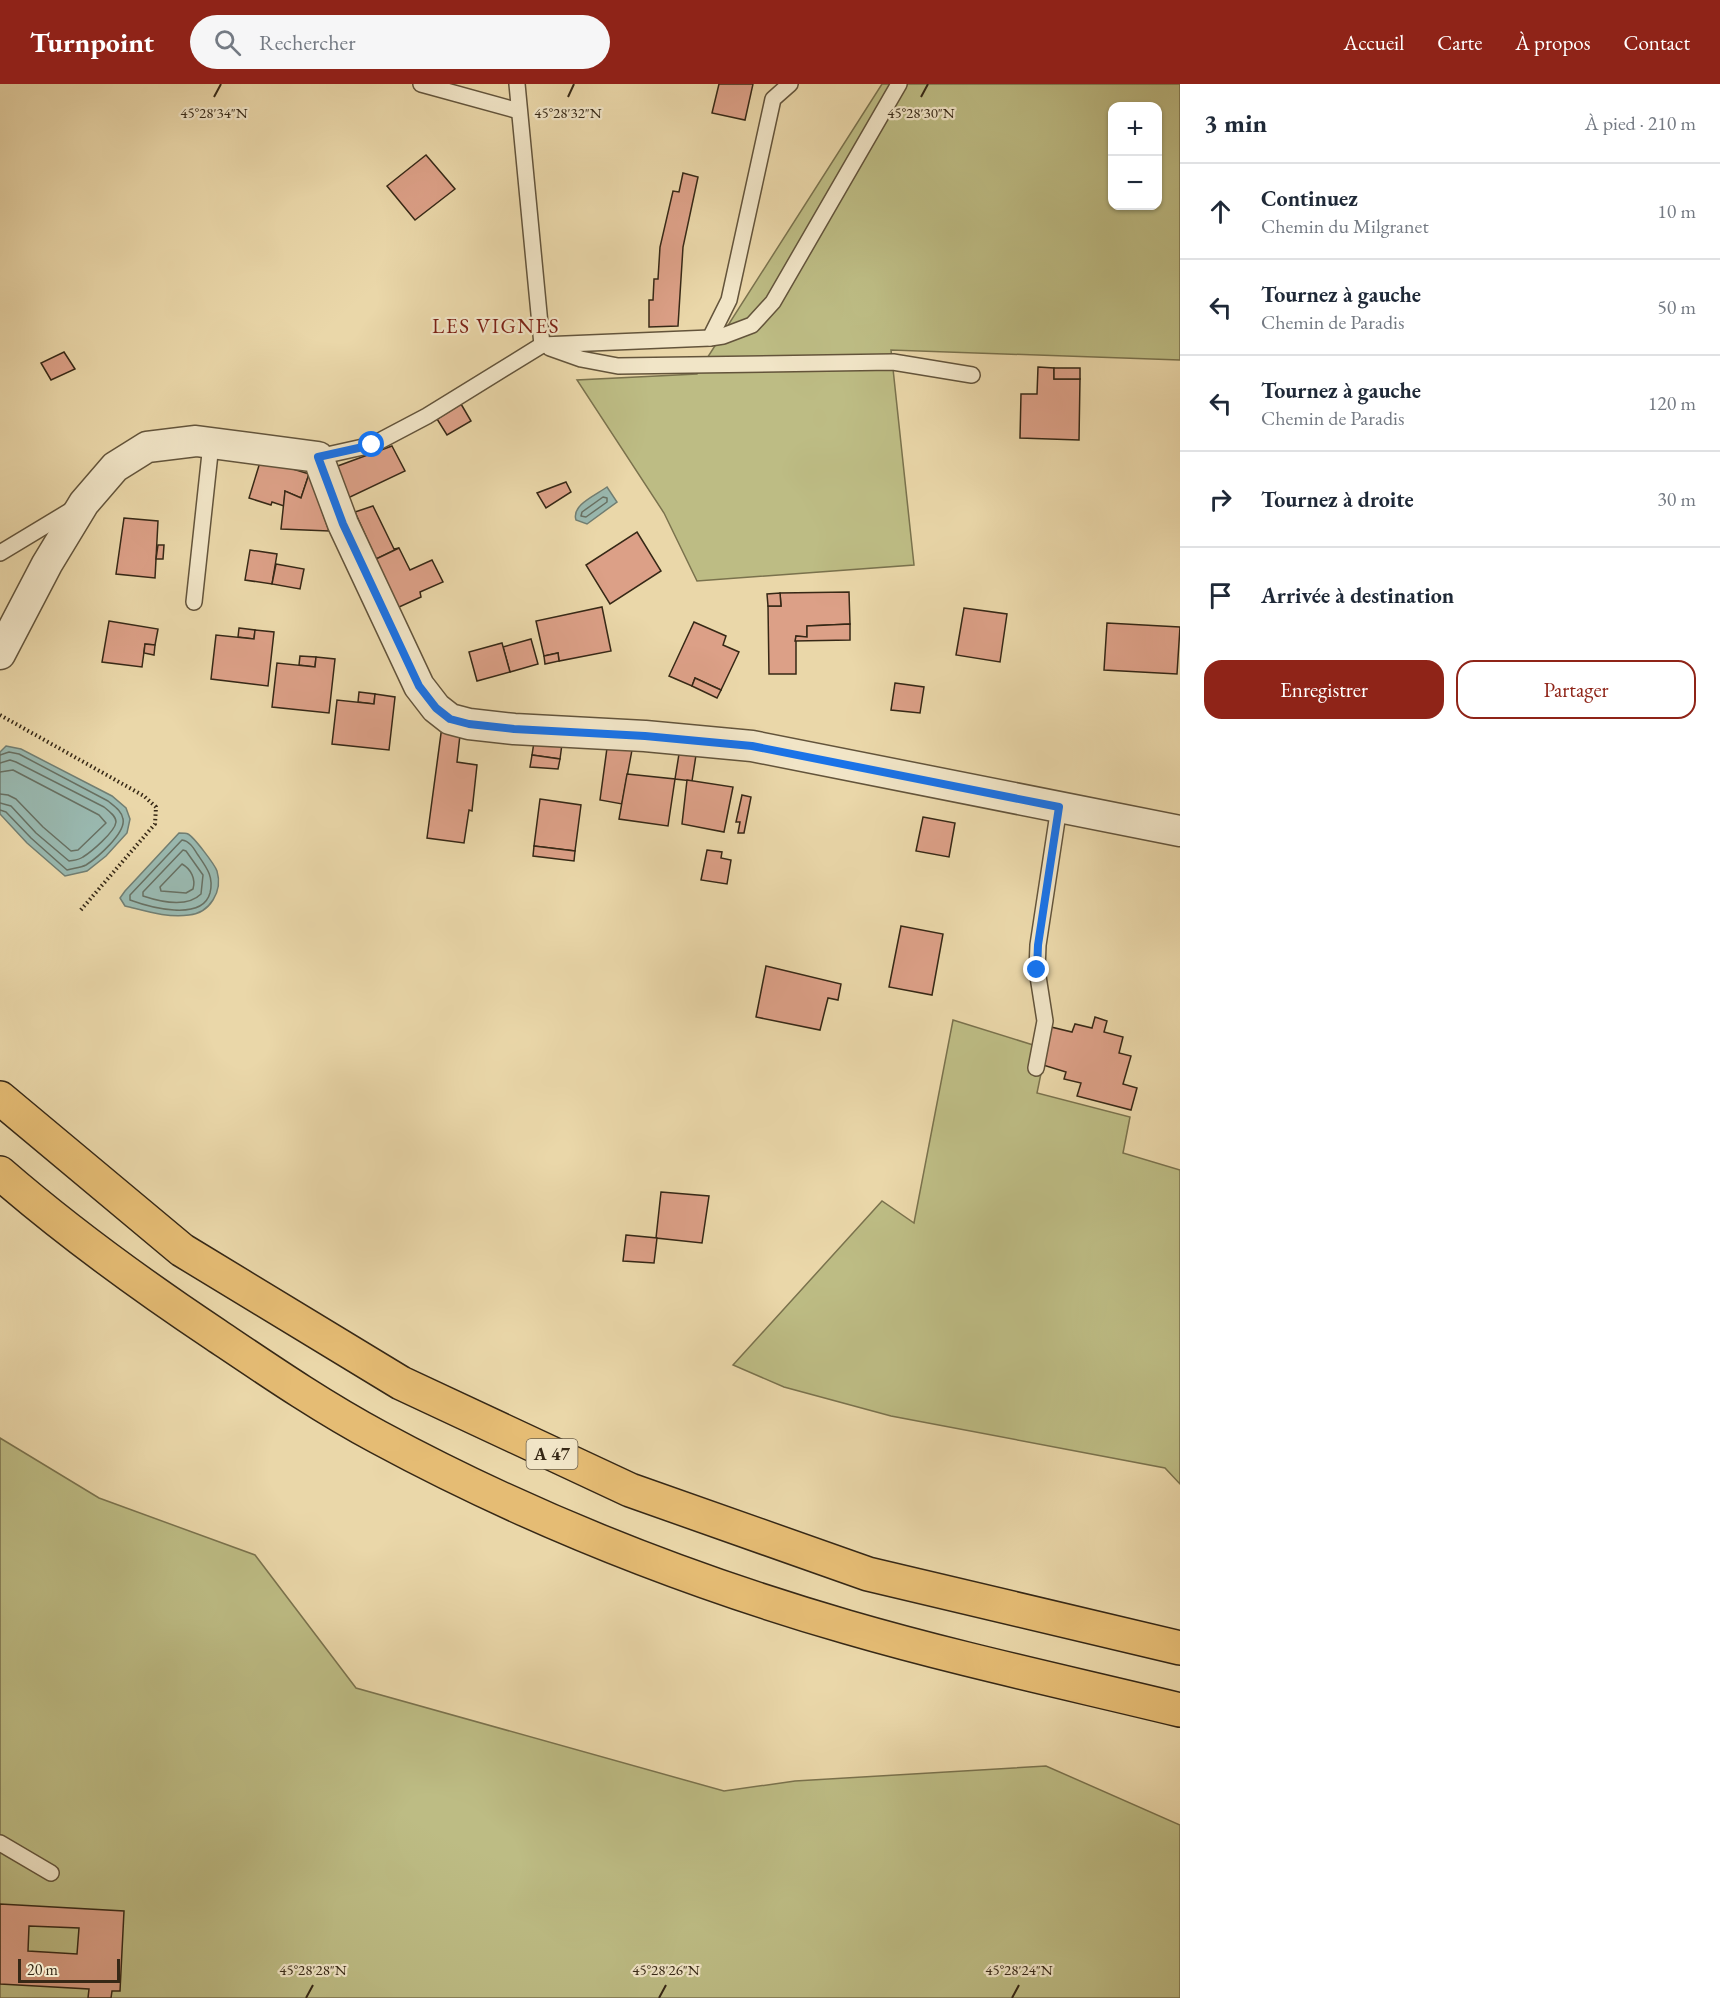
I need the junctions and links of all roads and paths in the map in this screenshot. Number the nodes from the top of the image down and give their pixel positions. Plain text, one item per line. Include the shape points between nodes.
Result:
1 (422, 84) edge
2 (517, 84) edge
3 (790, 84) edge
4 (892, 86) edge
5 (775, 92) edge
6 (519, 111) junction
7 (710, 338) junction
8 (542, 345) junction
9 (972, 375) dead end
10 (211, 444) junction
11 (318, 457) junction
12 (84, 503) junction
13 (0, 553) edge
14 (194, 602) dead end
15 (0, 654) edge
16 (0, 715) edge
17 (1059, 807) junction
18 (1180, 831) edge
19 (79, 912) dead end
20 (1035, 1068) dead end
21 (0, 1098) edge
22 (0, 1173) edge
23 (1180, 1648) edge
24 (1180, 1710) edge
25 (0, 1843) edge
26 (51, 1873) dead end

1 - 6 lane
2 - 6 lane
3 - 5 lane
4 - 7 lane via 773,302 752,325
5 - 7 lane via 729,300
6 - 8 lane
7 - 8 lane
8 - 9 lane via 581,359 618,366 893,362
8 - 11 lane via 372,445
10 - 11 street
10 - 12 street via 196,441 147,447 115,467
10 - 14 lane
11 - 17 street via 343,524 419,686 450,719 514,729 752,746
12 - 13 lane
12 - 15 street
16 - 19 path via 144,796 156,807 155,824
17 - 18 street
17 - 20 lane via 1038,945 1037,970 1045,1021
21 - 23 highway, A 47 via 182,1250 401,1383 630,1490 868,1574
22 - 24 highway via 157,1296 271,1372 375,1435 507,1501 626,1552 848,1627
25 - 26 lane

